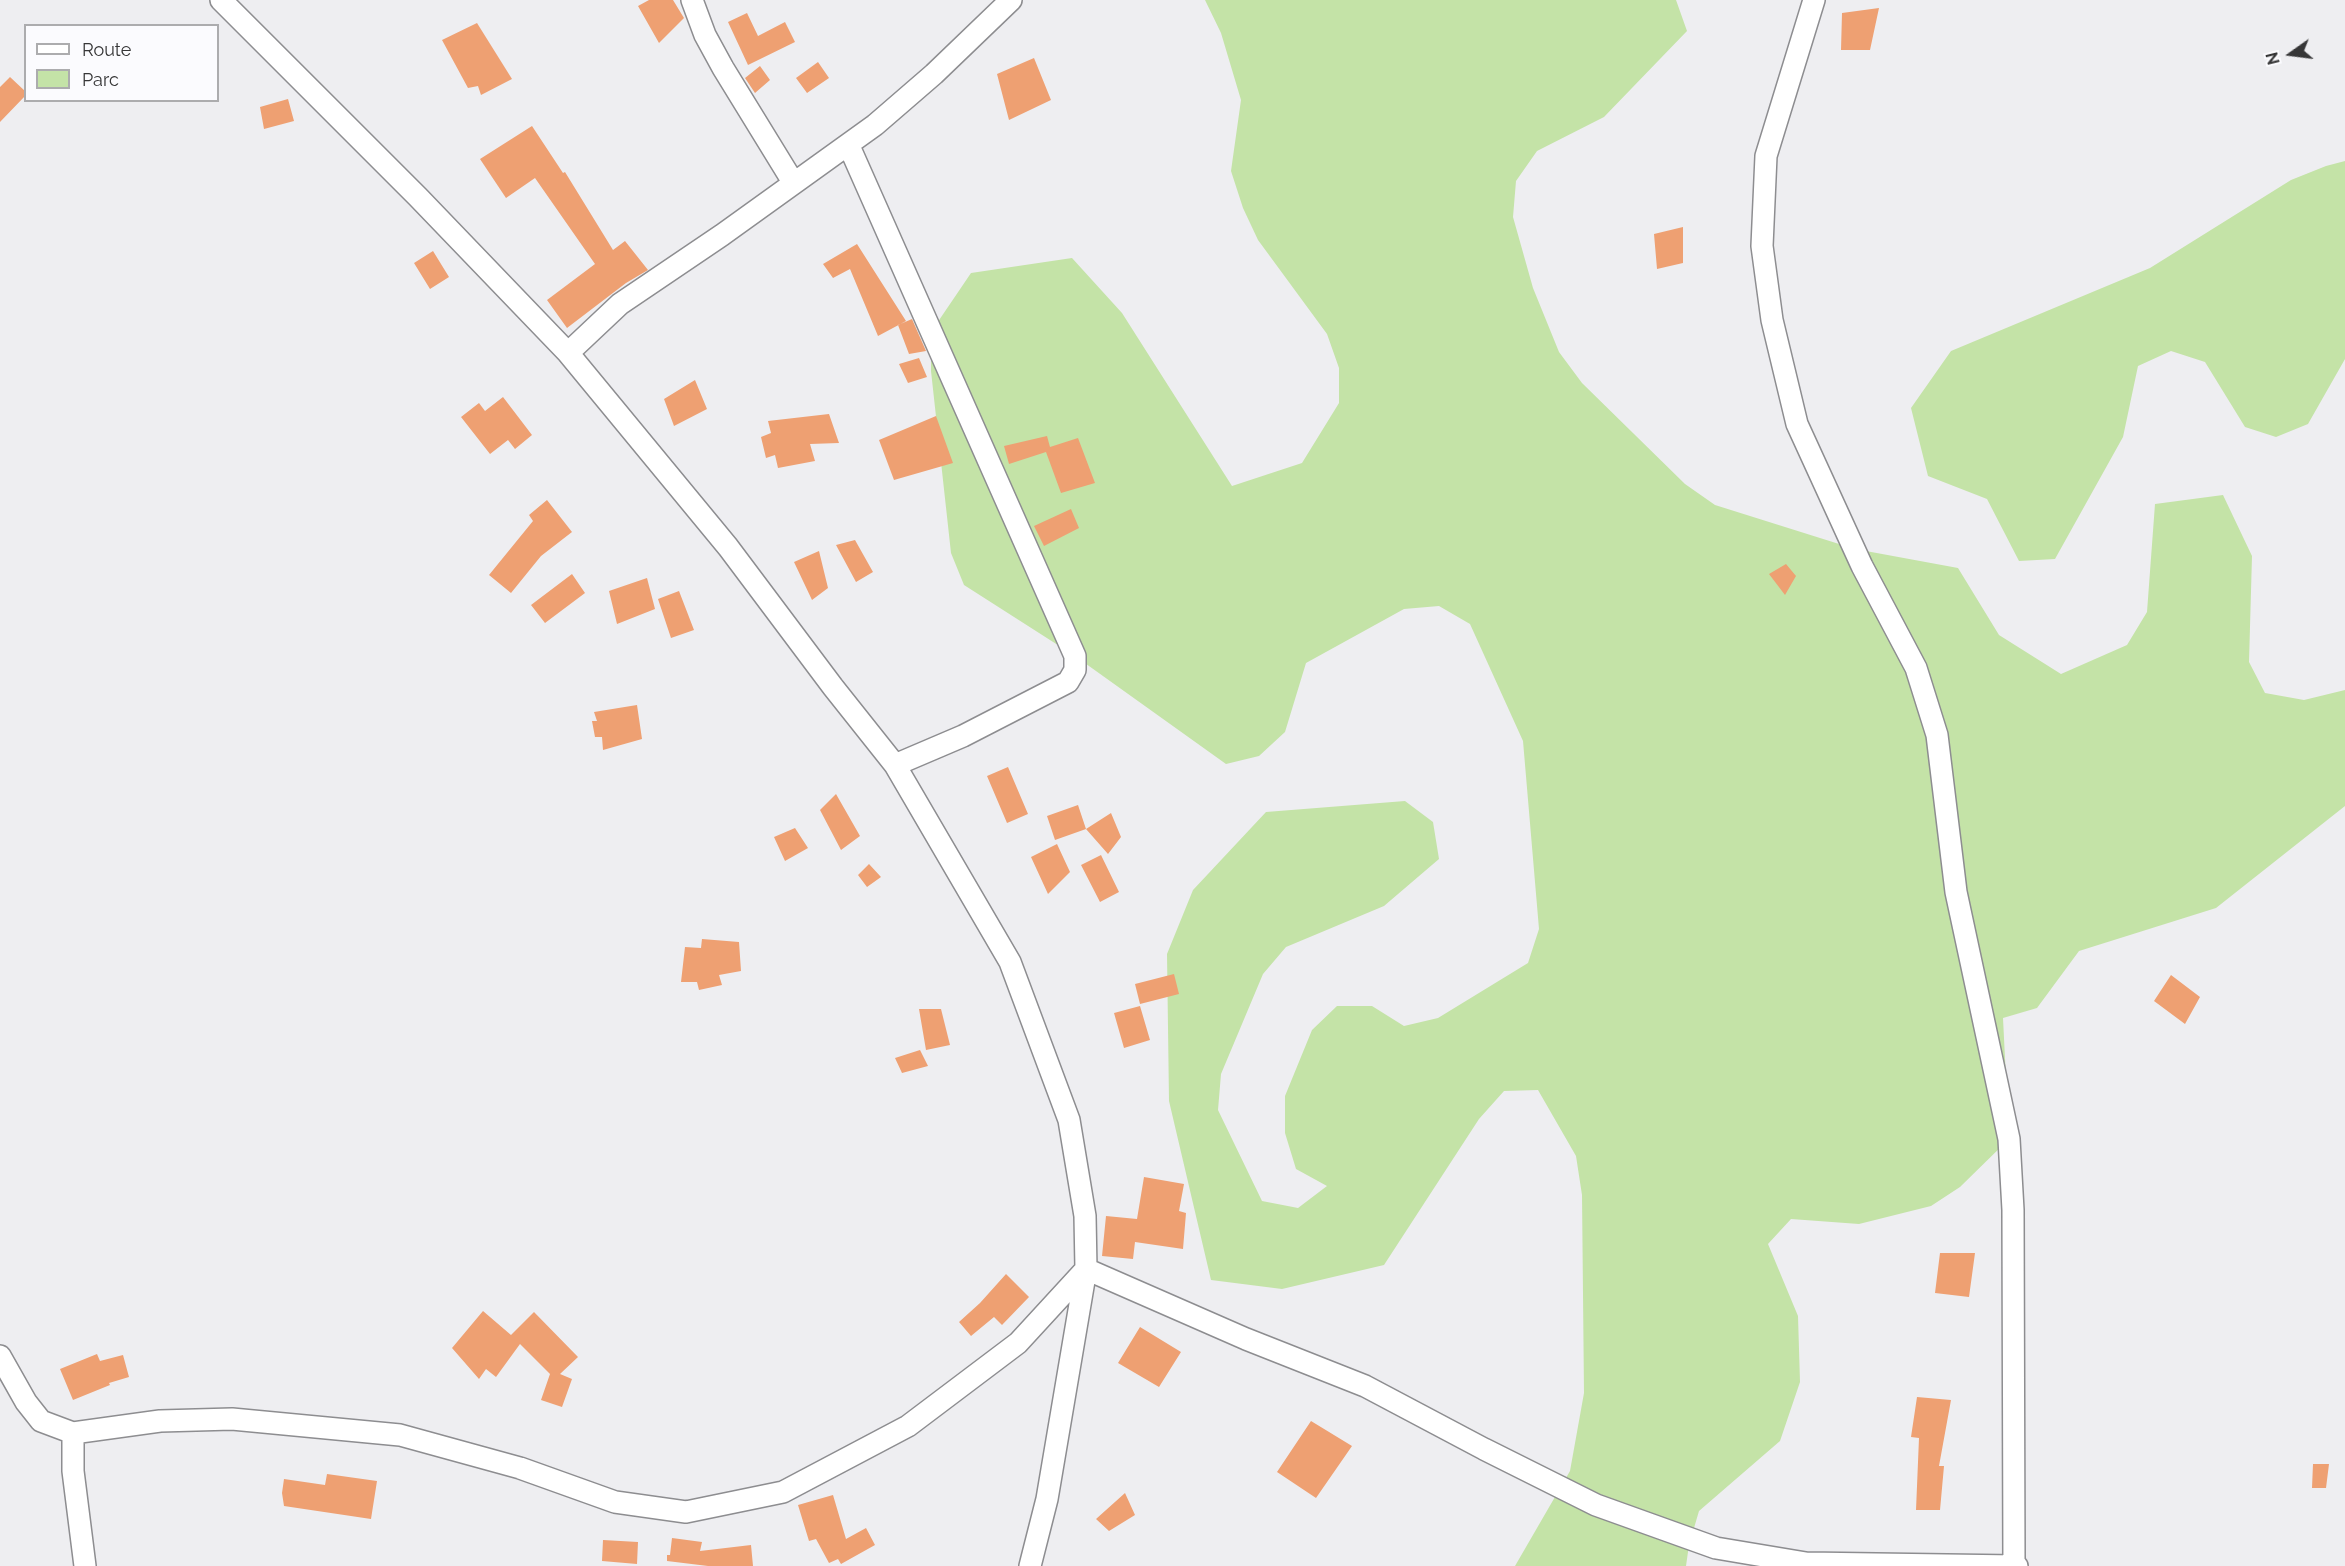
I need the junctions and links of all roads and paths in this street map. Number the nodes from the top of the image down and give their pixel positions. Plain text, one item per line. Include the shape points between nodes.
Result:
1 (221, 0) edge
2 (692, 0) edge
3 (1011, 0) edge
4 (1814, 0) edge
5 (849, 146) junction
6 (793, 182) junction
7 (568, 353) junction
8 (895, 765) junction
9 (1086, 1269) junction
10 (0, 1356) edge
11 (73, 1433) junction
12 (85, 1566) edge
13 (1030, 1566) edge
14 (2016, 1566) edge

1 - 7 street
2 - 6 street via 723,68
3 - 5 street via 934,74
4 - 14 street via 1766,156 1762,246 1772,320 1797,424 1862,566 1916,668 1937,735 1956,892 2009,1139
5 - 6 street
5 - 8 street via 1075,656 1075,670 1068,682 963,736
6 - 7 street via 620,304
7 - 8 street via 728,547
8 - 9 street via 1010,962 1018,983 1069,1120 1085,1216
9 - 11 street via 1018,1342 908,1426 783,1492 686,1512 615,1502 520,1468 400,1434 232,1419 160,1421
9 - 13 street via 1047,1499
9 - 14 street via 1365,1386 1596,1505 1716,1548 1806,1563
10 - 11 street via 41,1421
11 - 12 street via 73,1471

